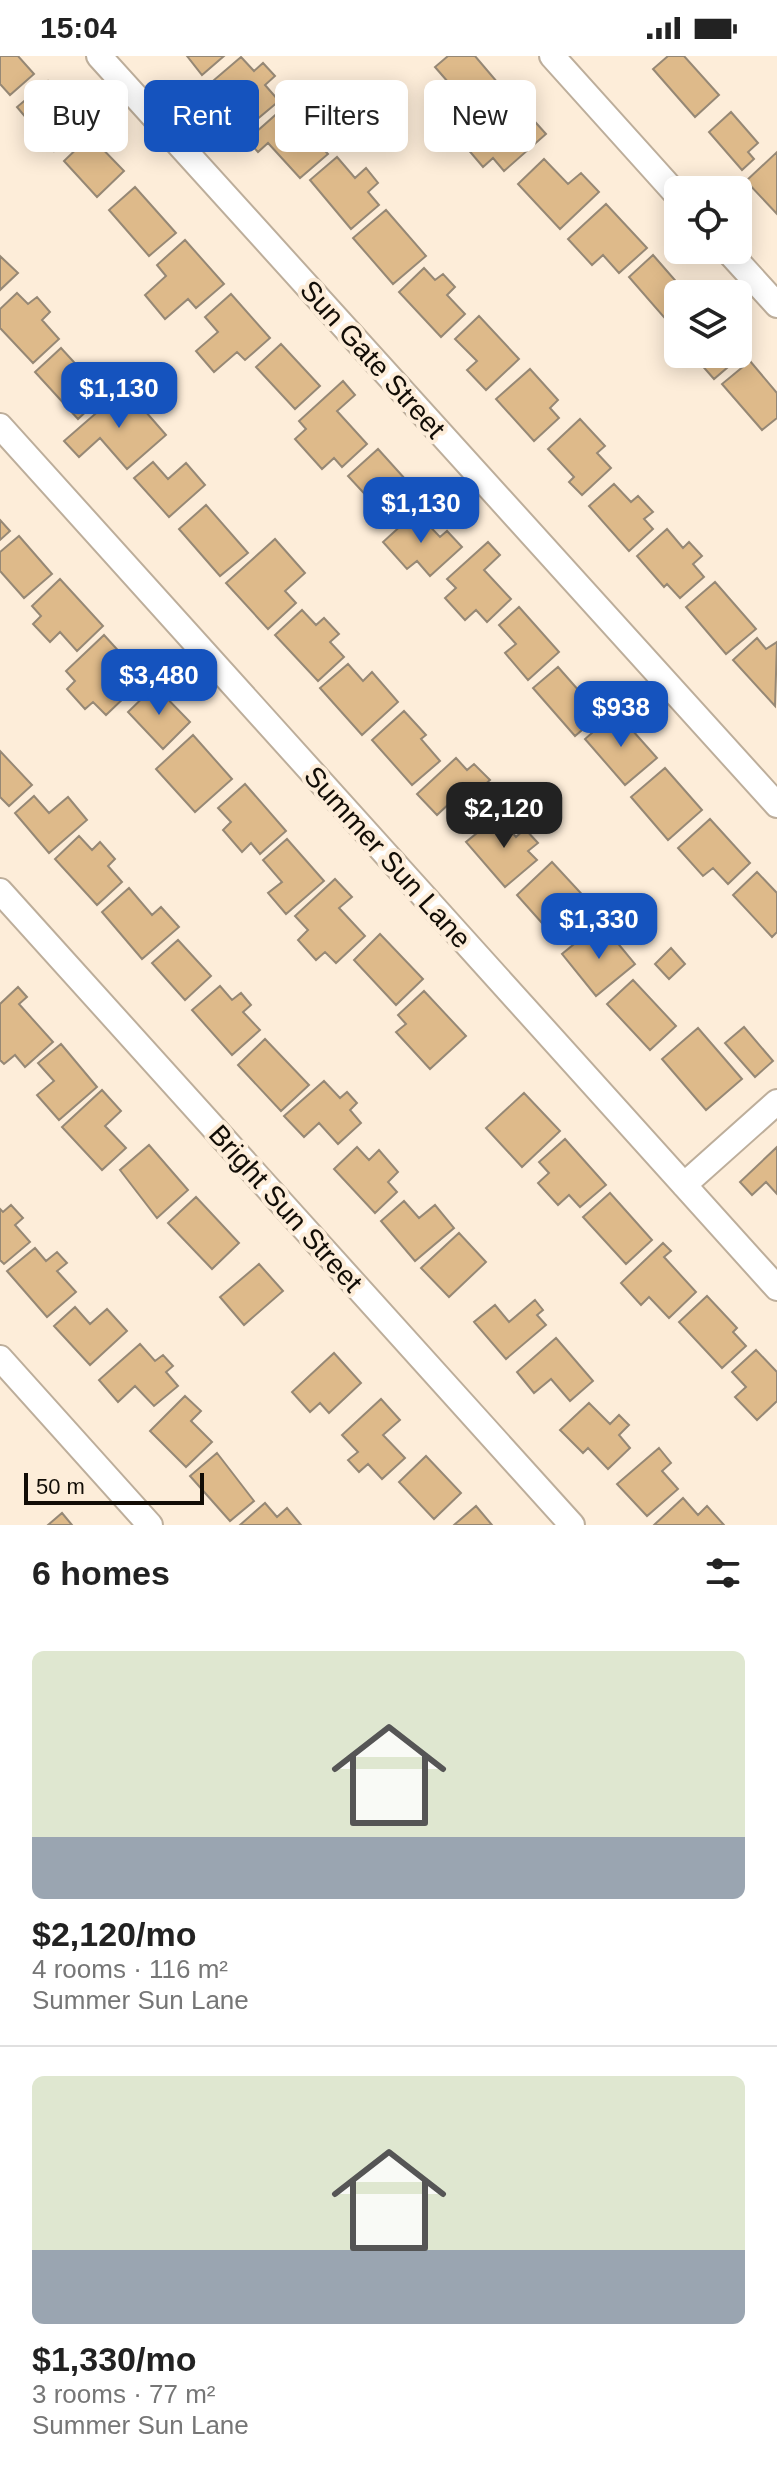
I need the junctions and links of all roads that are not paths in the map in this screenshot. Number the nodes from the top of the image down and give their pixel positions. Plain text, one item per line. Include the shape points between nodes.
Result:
1 (99, 56) edge
2 (552, 56) edge
3 (664, 180) edge
4 (740, 264) edge
5 (777, 305) edge
6 (0, 426) edge
7 (777, 805) edge
8 (0, 891) edge
9 (777, 1102) edge
10 (684, 1185) junction
11 (777, 1288) edge
12 (0, 1358) edge
13 (150, 1525) edge
14 (572, 1525) edge

1 - 7 street, Sun Gate Street
2 - 3 street
4 - 5 street
6 - 10 street, Summer Sun Lane
8 - 14 street, Bright Sun Street
9 - 10 street
10 - 11 street, Summer Sun Lane
12 - 13 street

